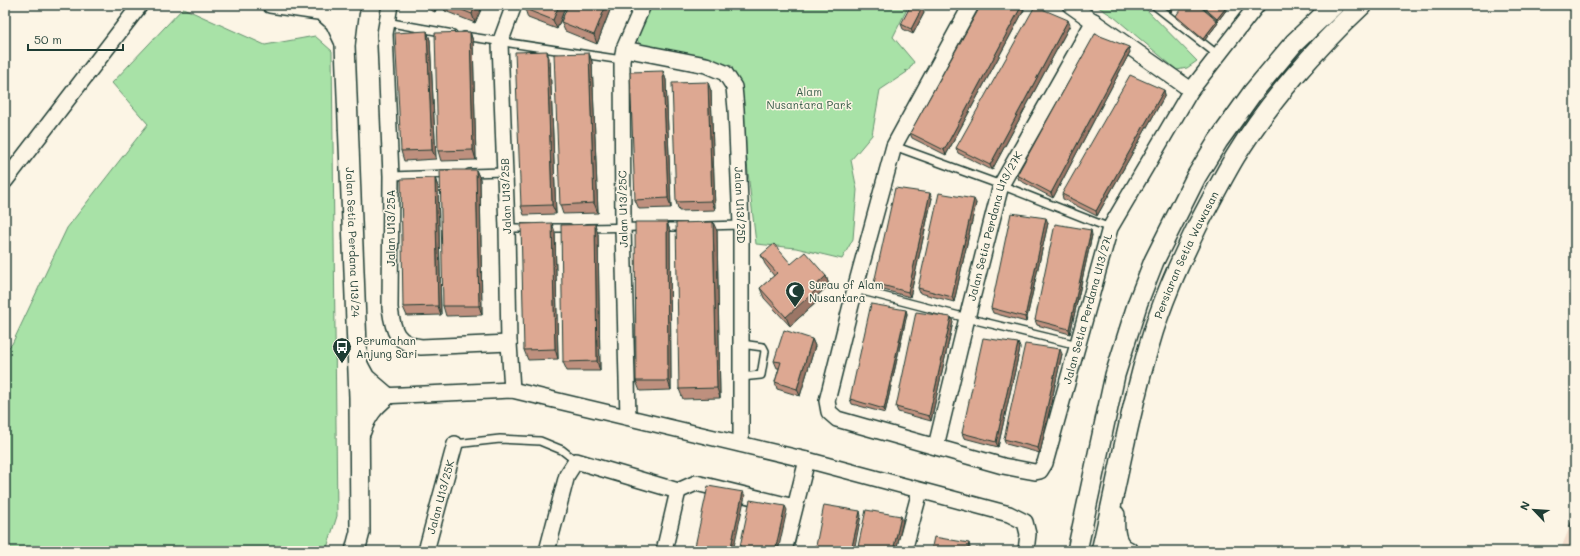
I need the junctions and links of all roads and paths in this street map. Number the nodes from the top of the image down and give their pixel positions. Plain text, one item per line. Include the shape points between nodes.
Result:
1 (140, 5) edge
2 (270, 5) edge
3 (390, 5) edge
4 (514, 5) edge
5 (643, 5) edge
6 (971, 5) edge
7 (1070, 5) edge
8 (1154, 5) edge
9 (1257, 5) edge
10 (1334, 5) edge
11 (1362, 5) edge
12 (340, 9) edge
13 (386, 22) junction
14 (1094, 22) junction
15 (500, 42) junction
16 (623, 55) junction
17 (1218, 55) junction
18 (1191, 90) junction
19 (894, 146) junction
20 (505, 172) junction
21 (391, 176) junction
22 (5, 181) edge
23 (1001, 186) junction
24 (741, 225) junction
25 (507, 228) junction
26 (623, 228) junction
27 (1110, 228) junction
28 (856, 289) junction
29 (967, 318) junction
30 (509, 343) junction
31 (741, 344) junction
32 (1078, 345) junction
33 (358, 365) junction
34 (741, 377) junction
35 (512, 390) junction
36 (386, 396) junction
37 (359, 397) junction
38 (628, 417) junction
39 (359, 436) junction
40 (456, 444) joint
41 (741, 444) junction
42 (936, 446) junction
43 (807, 460) junction
44 (576, 461) junction
45 (1119, 472) junction
46 (678, 491) junction
47 (920, 491) junction
48 (794, 507) junction
49 (355, 551) edge
50 (426, 551) edge
51 (547, 551) edge
52 (664, 551) edge
53 (784, 551) edge
54 (904, 551) edge
55 (1026, 551) edge
56 (1077, 551) edge
57 (1101, 551) edge
58 (1128, 551) edge

1 - 22 street
2 - 12 street
3 - 13 street, Jalan U13/25A
4 - 15 street, Jalan U13/25B
5 - 16 street, Jalan U13/25C
6 - 19 street
7 - 14 street
8 - 17 lane
9 - 17 street, Jalan Setia Perdana U13/27L
10 - 56 street via 1289,49 1253,92 1218,141 1196,177 1154,261 1115,375
11 - 45 street, Persiaran Setia Wawasan via 1272,104 1218,186 1176,269 1161,310 1139,382
12 - 33 street, Jalan Setia Perdana U13/24 via 335,22 345,45
13 - 15 lane
13 - 21 street, Jalan U13/25A
14 - 18 street
14 - 23 street, Jalan Setia Perdana U13/27K
15 - 16 lane
15 - 20 street, Jalan U13/25B
16 - 24 street, Jalan U13/25D via 706,64 725,73 735,95
16 - 26 street, Jalan U13/25C
17 - 18 street, Jalan Setia Perdana U13/27L
18 - 27 street, Jalan Setia Perdana U13/27L
19 - 23 lane
19 - 28 street
20 - 21 lane
20 - 25 street, Jalan U13/25B
21 - 30 street, Jalan U13/25A via 390,308 392,325 400,340 421,347
23 - 27 lane
23 - 29 street, Jalan Setia Perdana U13/27K
24 - 26 lane
24 - 31 street, Jalan U13/25D
25 - 26 lane
25 - 30 street, Jalan U13/25B
26 - 38 street, Jalan U13/25C
27 - 32 street, Jalan Setia Perdana U13/27L
28 - 29 lane
28 - 42 street, Jalan Setia Perdana U13/27L via 827,401 829,412 837,419
29 - 32 lane
29 - 42 street, Jalan Setia Perdana U13/27K
30 - 35 street, Jalan U13/25B
31 - 34 street, Jalan U13/25D
31 - 34 lane via 763,347 765,352 761,376
32 - 42 street, Jalan Setia Perdana U13/27L via 1045,463 1040,471 1030,472 1003,466
33 - 36 street via 365,378
33 - 37 street, Jalan Setia Perdana U13/24
34 - 41 street, Jalan U13/25D
35 - 36 street
35 - 38 street
36 - 37 street
36 - 39 street via 372,408
37 - 39 street, Jalan Setia Perdana U13/24
38 - 41 street
39 - 49 street, Jalan Setia Perdana U13/24 via 360,532
40 - 44 lane via 500,439 540,441 562,450
40 - 50 street, Jalan U13/25K
41 - 43 street
43 - 47 street
43 - 48 street
44 - 46 street
44 - 51 street via 567,475
45 - 57 street, Persiaran Setia Wawasan
45 - 58 street via 1114,524 1117,542
46 - 48 street via 696,483
46 - 52 street
47 - 54 street
47 - 55 street via 1009,514 1025,522 1028,534
48 - 53 street

